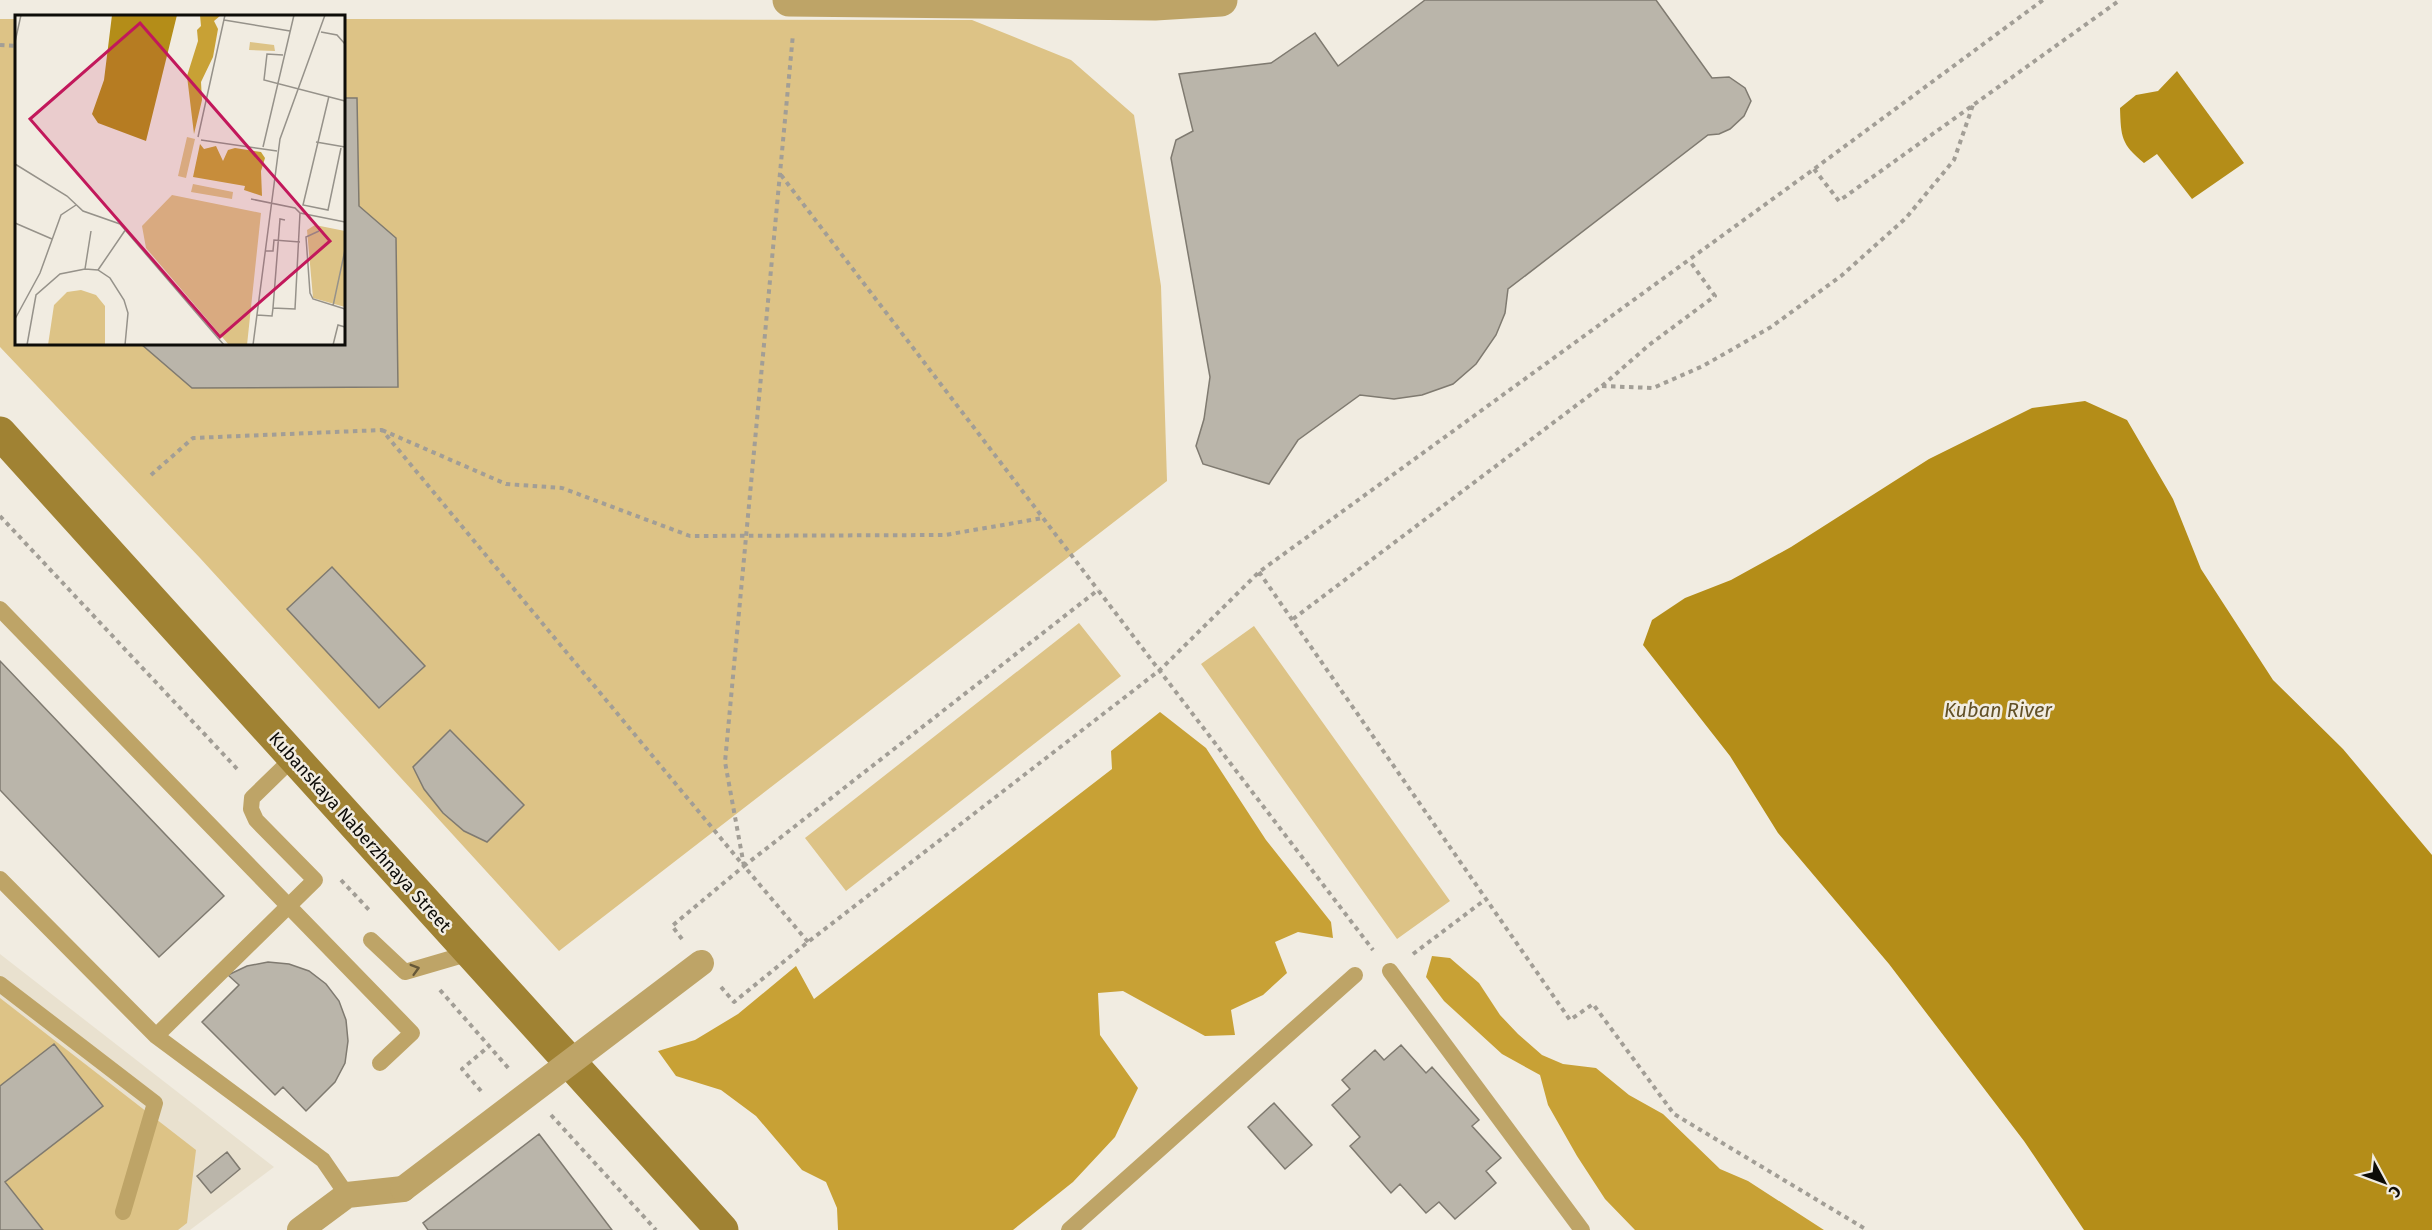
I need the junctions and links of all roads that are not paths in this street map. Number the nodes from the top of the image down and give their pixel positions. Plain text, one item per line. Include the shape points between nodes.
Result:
1 (789, 0) edge
2 (796, 0) edge
3 (1209, 1) edge
4 (0, 433) edge
5 (0, 609) edge
6 (294, 758) junction
7 (0, 879) edge
8 (290, 907) junction
9 (371, 940) dead end
10 (470, 953) junction
11 (701, 963) dead end
12 (1390, 971) road end
13 (1355, 975) dead end
14 (0, 984) edge
15 (156, 1036) junction
16 (380, 1063) dead end
17 (347, 1195) junction
18 (123, 1212) dead end
19 (300, 1230) edge
20 (722, 1230) edge
21 (1069, 1230) edge
22 (1582, 1230) edge

1 - 2 street
2 - 3 street via 1155,4
4 - 6 main road, Kubanskaya Naberzhnaya Street
5 - 8 lane
6 - 8 lane via 252,798 251,809 256,820 315,880
6 - 10 main road, Kubanskaya Naberzhnaya Street
7 - 15 lane
8 - 15 lane
8 - 16 lane via 412,1033
9 -> 10 lane via 405,972
10 - 20 main road, Kubanskaya Naberzhnaya Street
11 - 17 street, bridge via 403,1189
12 - 22 lane
13 - 21 lane
14 - 18 lane via 155,1103
15 - 17 lane via 323,1160
17 - 19 street

